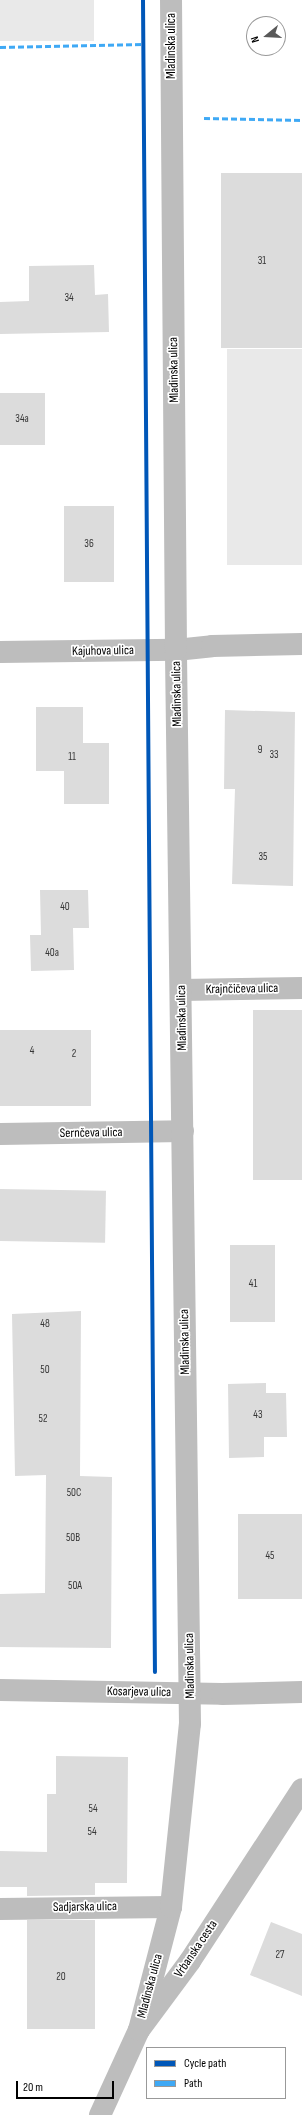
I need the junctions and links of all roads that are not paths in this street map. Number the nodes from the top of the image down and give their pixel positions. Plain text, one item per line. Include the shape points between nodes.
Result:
1 (171, 0) edge
2 (302, 644) edge
3 (176, 650) junction
4 (0, 652) edge
5 (302, 988) edge
6 (182, 990) junction
7 (182, 1131) junction
8 (0, 1134) edge
9 (0, 1690) edge
10 (190, 1692) junction
11 (302, 1692) edge
12 (302, 1789) edge
13 (171, 1908) junction
14 (0, 1909) edge
15 (139, 2030) junction
16 (100, 2115) edge

1 - 3 street, Mladinska ulica
2 - 3 street, Kajuhova ulica via 212,646
3 - 4 street, Kajuhova ulica
3 - 6 street, Mladinska ulica
5 - 6 street, Krajnčičeva ulica
6 - 7 street, Mladinska ulica
7 - 8 street, Sernčeva ulica
7 - 10 street, Mladinska ulica
9 - 10 street, Kosarjeva ulica
10 - 11 street, Kosarjeva ulica
10 - 13 street, Mladinska ulica via 190,1724
12 - 15 street, Vrbanska cesta via 190,1961
13 - 14 street, Sadjarska ulica
13 - 15 street, Mladinska ulica
15 - 16 street, Vrbanska cesta

